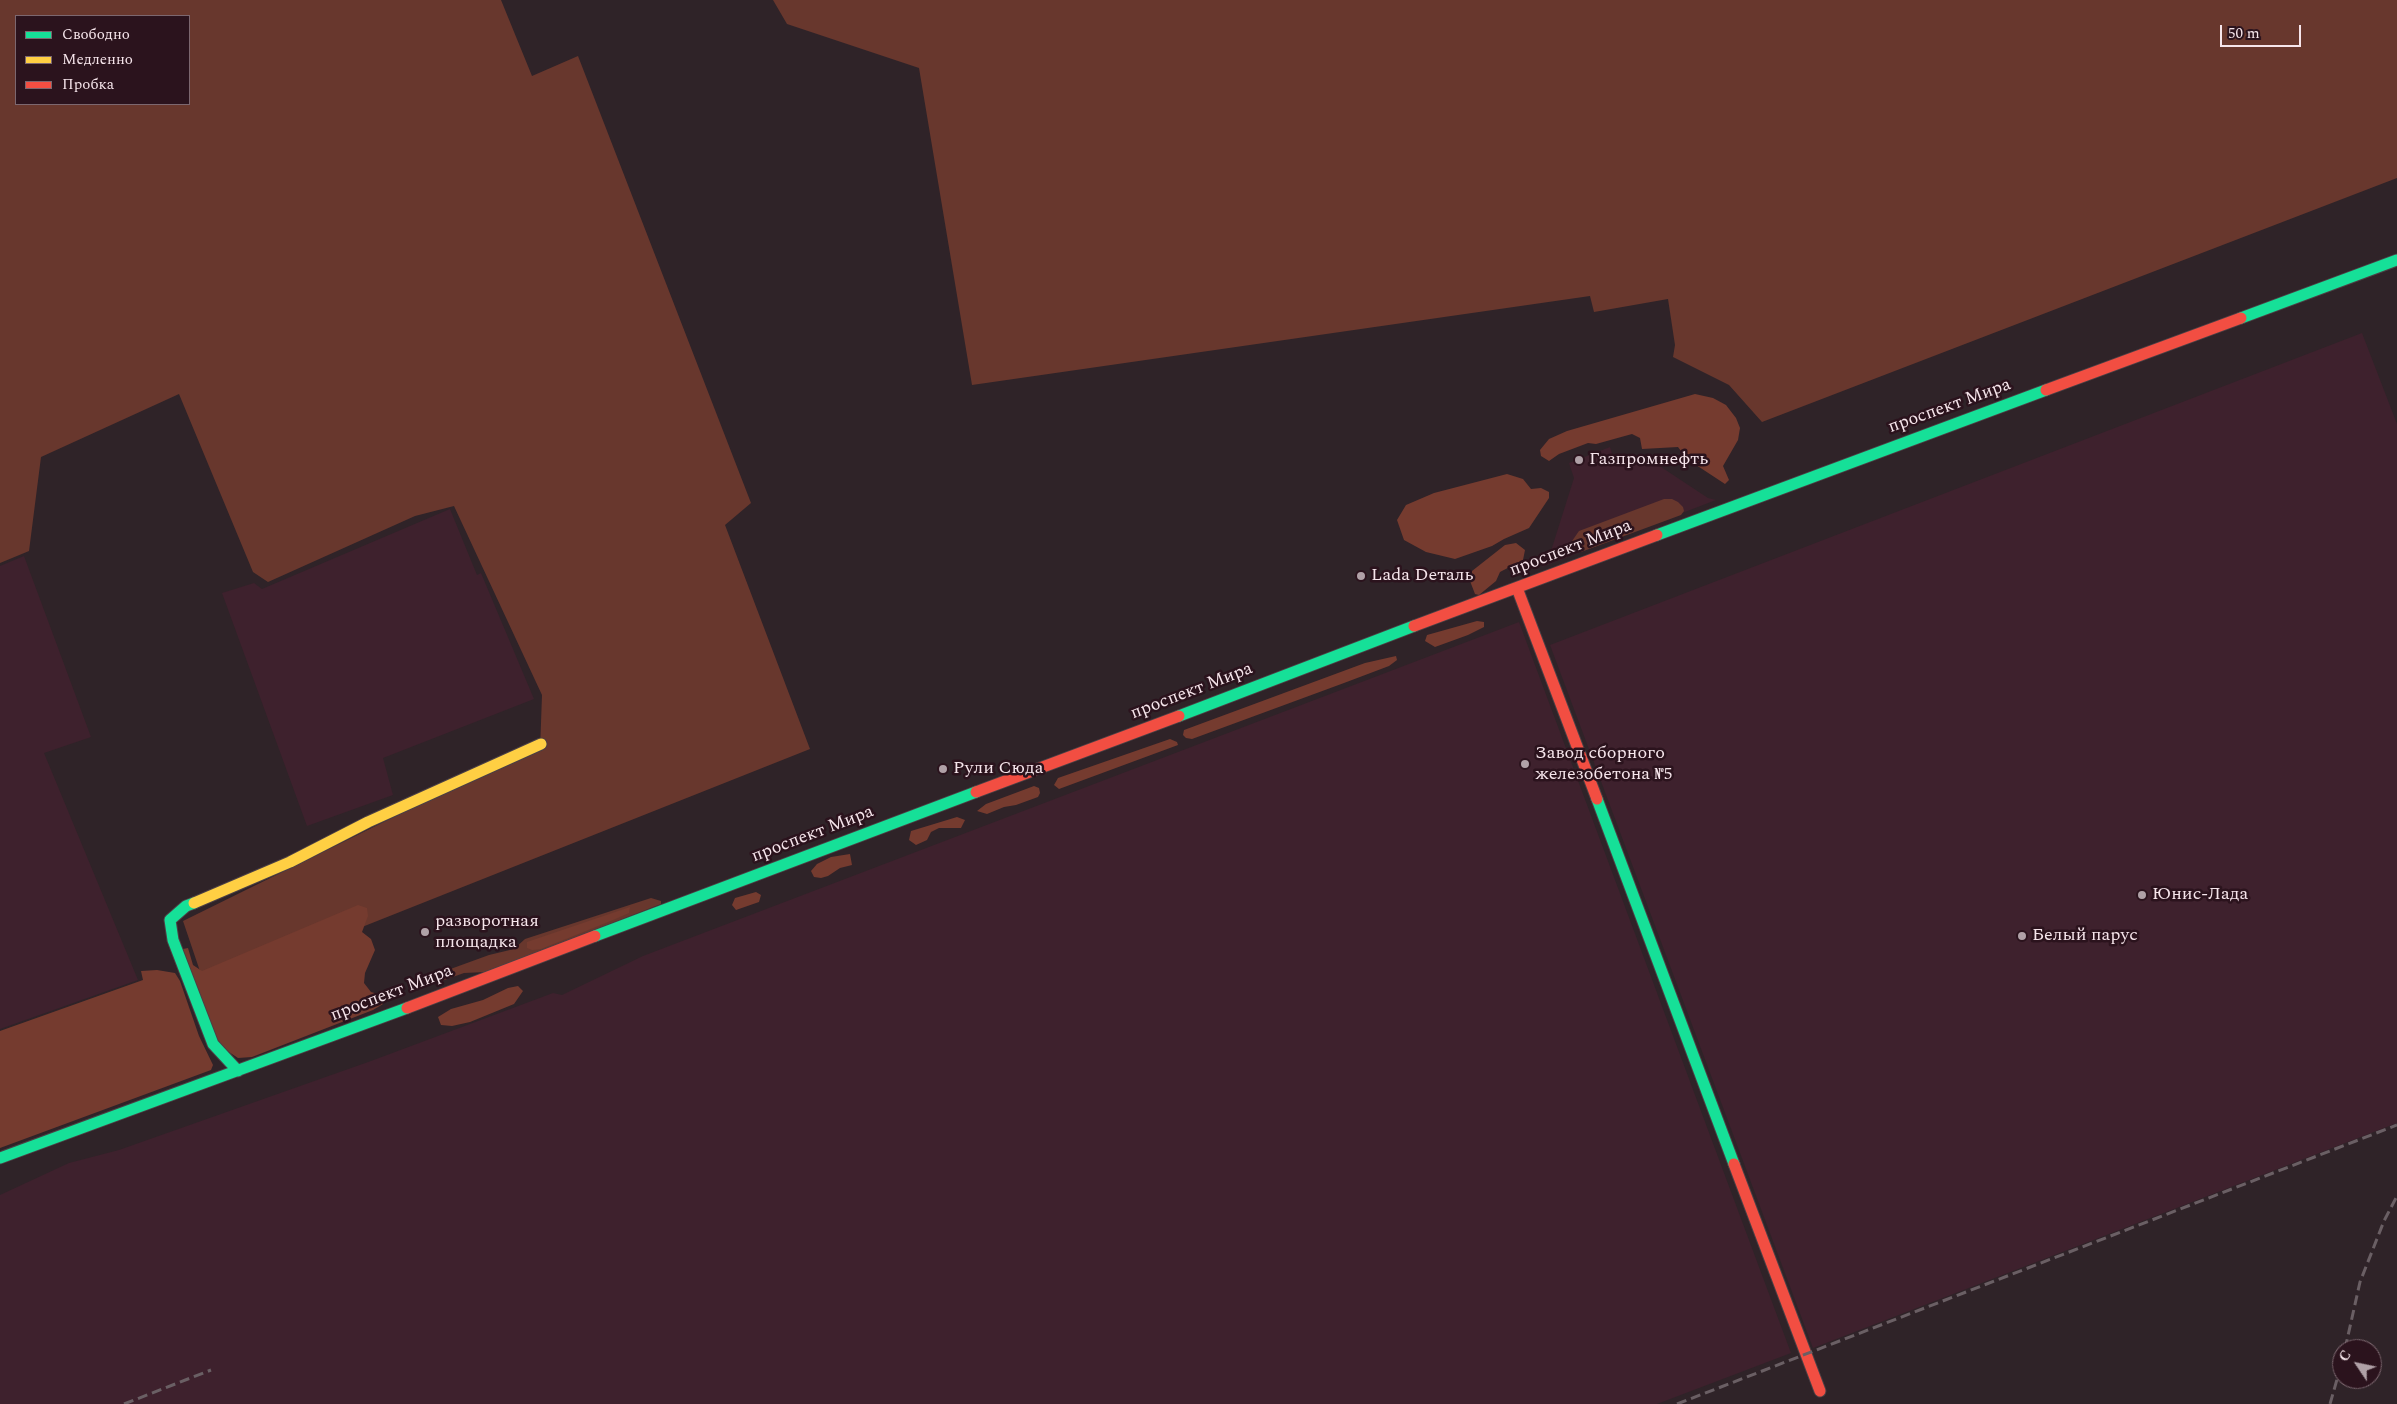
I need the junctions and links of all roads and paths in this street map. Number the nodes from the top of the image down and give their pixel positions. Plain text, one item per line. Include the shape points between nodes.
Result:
1 (2397, 260) edge
2 (1517, 588) junction
3 (541, 744) dead end
4 (238, 1071) junction
5 (0, 1158) edge
6 (1820, 1391) dead end

1 - 2 street, проспект Мира
2 - 4 street, проспект Мира
2 - 6 street
3 - 4 street via 368,822 290,862 186,906 170,920 173,940 213,1044
4 - 5 street, проспект Мира

